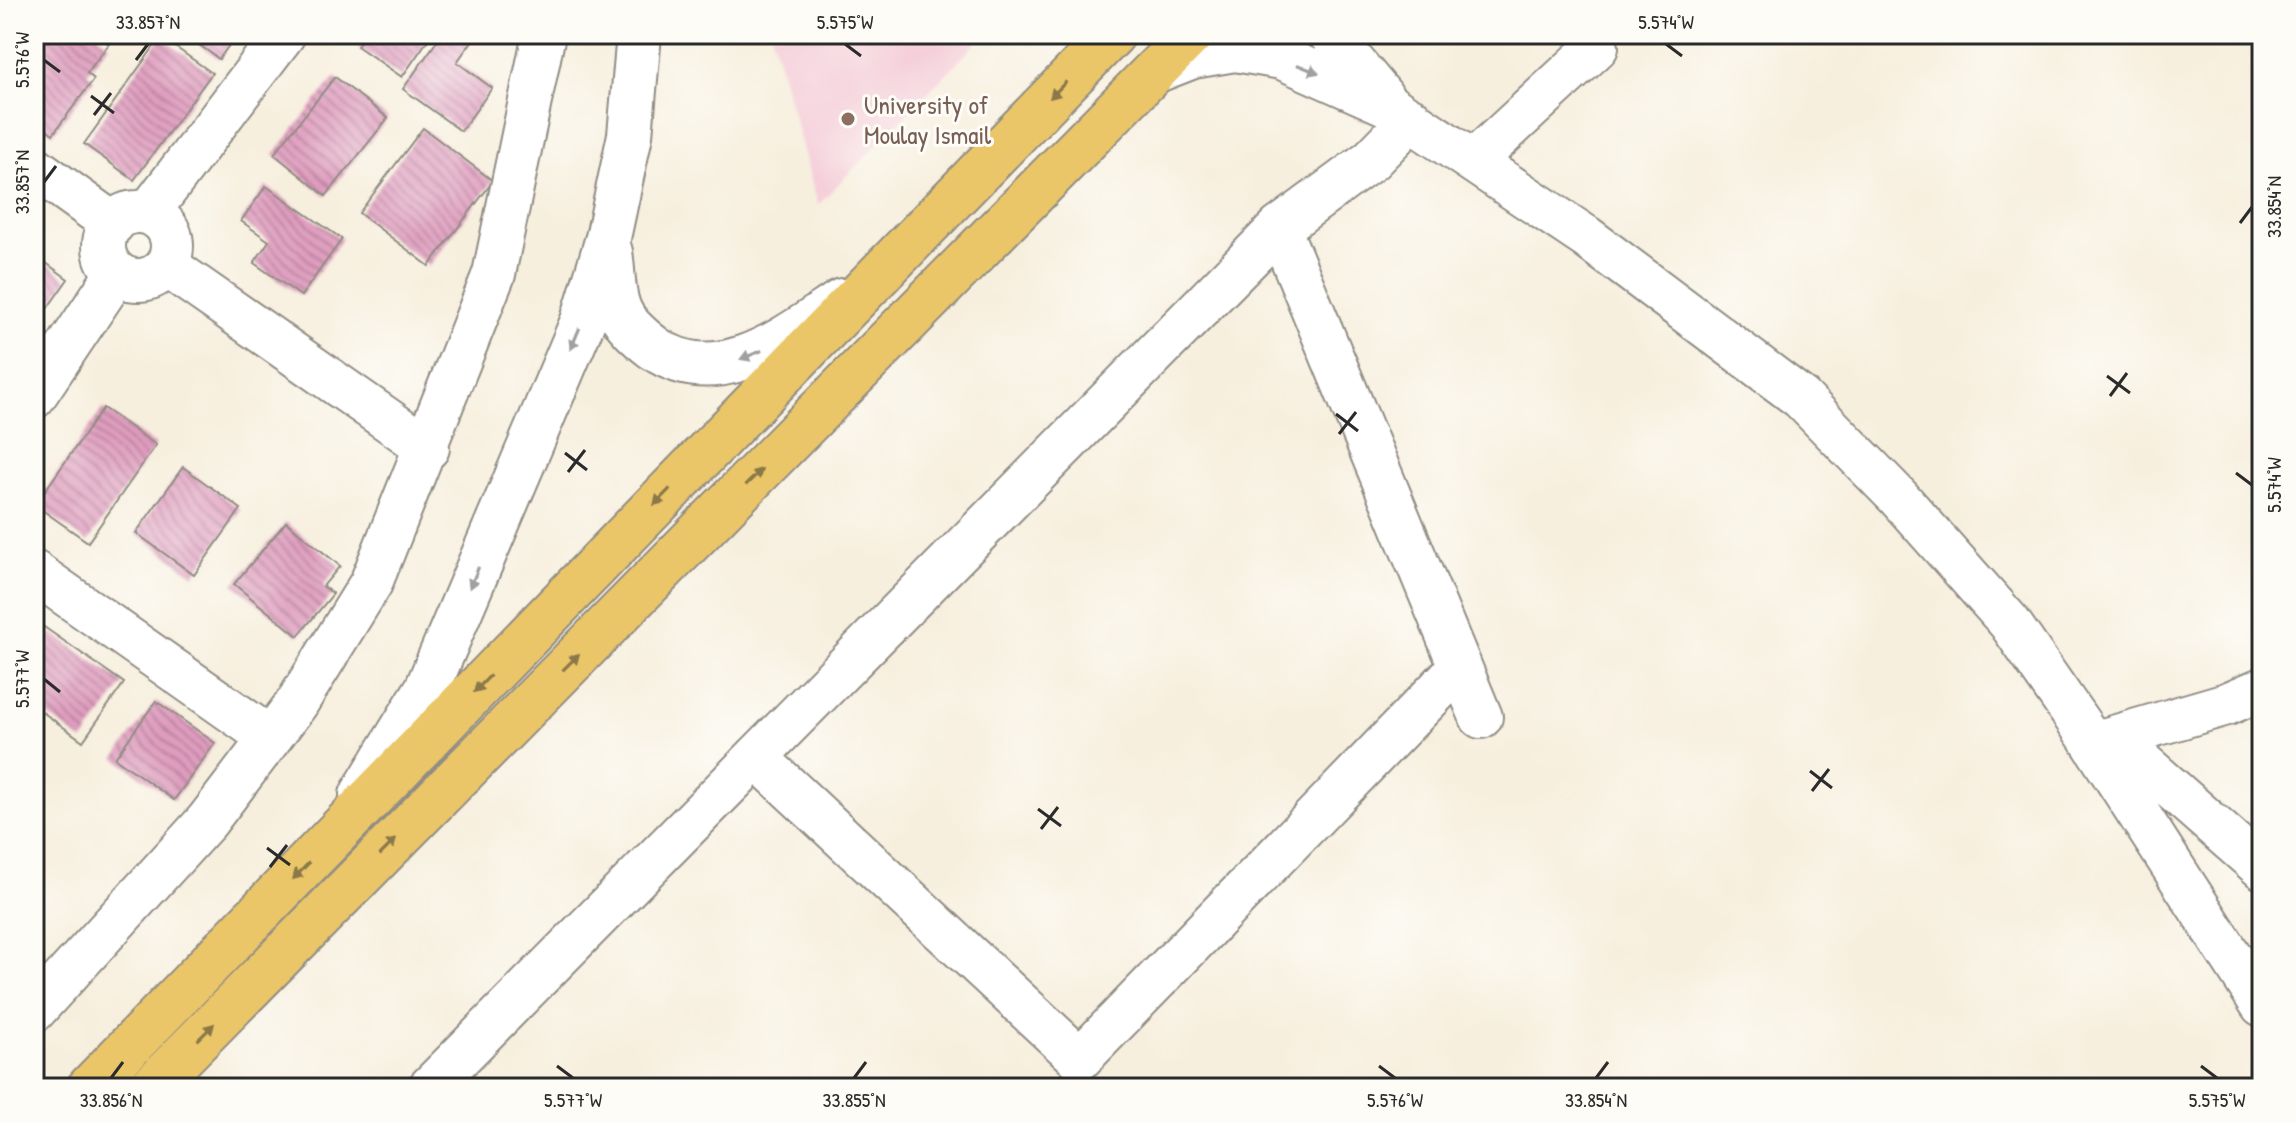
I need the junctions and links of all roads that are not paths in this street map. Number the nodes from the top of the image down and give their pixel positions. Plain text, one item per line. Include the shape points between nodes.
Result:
1 (284, 34) edge
2 (544, 34) edge
3 (639, 34) edge
4 (1113, 34) edge
5 (1191, 34) edge
6 (1330, 34) edge
7 (1597, 47) dead end
8 (1152, 73) junction
9 (1401, 112) junction
10 (1475, 160) junction
11 (34, 167) edge
12 (131, 218) junction
13 (1279, 228) junction
14 (608, 238) junction
15 (166, 265) junction
16 (117, 273) junction
17 (866, 286) junction
18 (34, 397) edge
19 (428, 448) junction
20 (34, 572) edge
21 (1460, 667) junction
22 (2262, 689) edge
23 (1481, 717) dead end
24 (270, 738) junction
25 (2103, 740) junction
26 (756, 757) junction
27 (340, 831) junction
28 (2262, 868) edge
29 (2262, 1005) edge
30 (34, 1011) edge
31 (89, 1088) edge
32 (151, 1088) edge
33 (429, 1088) edge

1 - 12 street
2 - 19 street via 494,274
3 - 14 street via 630,135
4 -> 17 highway
5 - 8 highway
6 - 9 street
7 - 10 street
8 -> 9 street via 1193,57 1235,50 1282,58
32 -> 8 highway
9 - 10 street
9 - 13 street via 1371,160
10 - 25 street via 1801,398 2009,622
11 - 12 street
12 - 15 street via 159,219 172,241
12 - 16 street via 107,233 105,255
13 - 21 street
13 - 26 street
17 -> 14 street via 769,348 729,364 697,365 663,354 640,337 618,309
14 -> 27 street via 583,321 427,689
15 - 16 street via 138,281
15 - 19 street
16 - 18 street
17 -> 27 highway
19 - 24 street via 371,583
20 - 24 street
21 - 23 street
21 - 26 street via 1080,1059
22 - 25 street
24 - 30 street via 207,821
25 - 28 street
25 - 29 street
26 - 33 street
27 -> 31 highway

